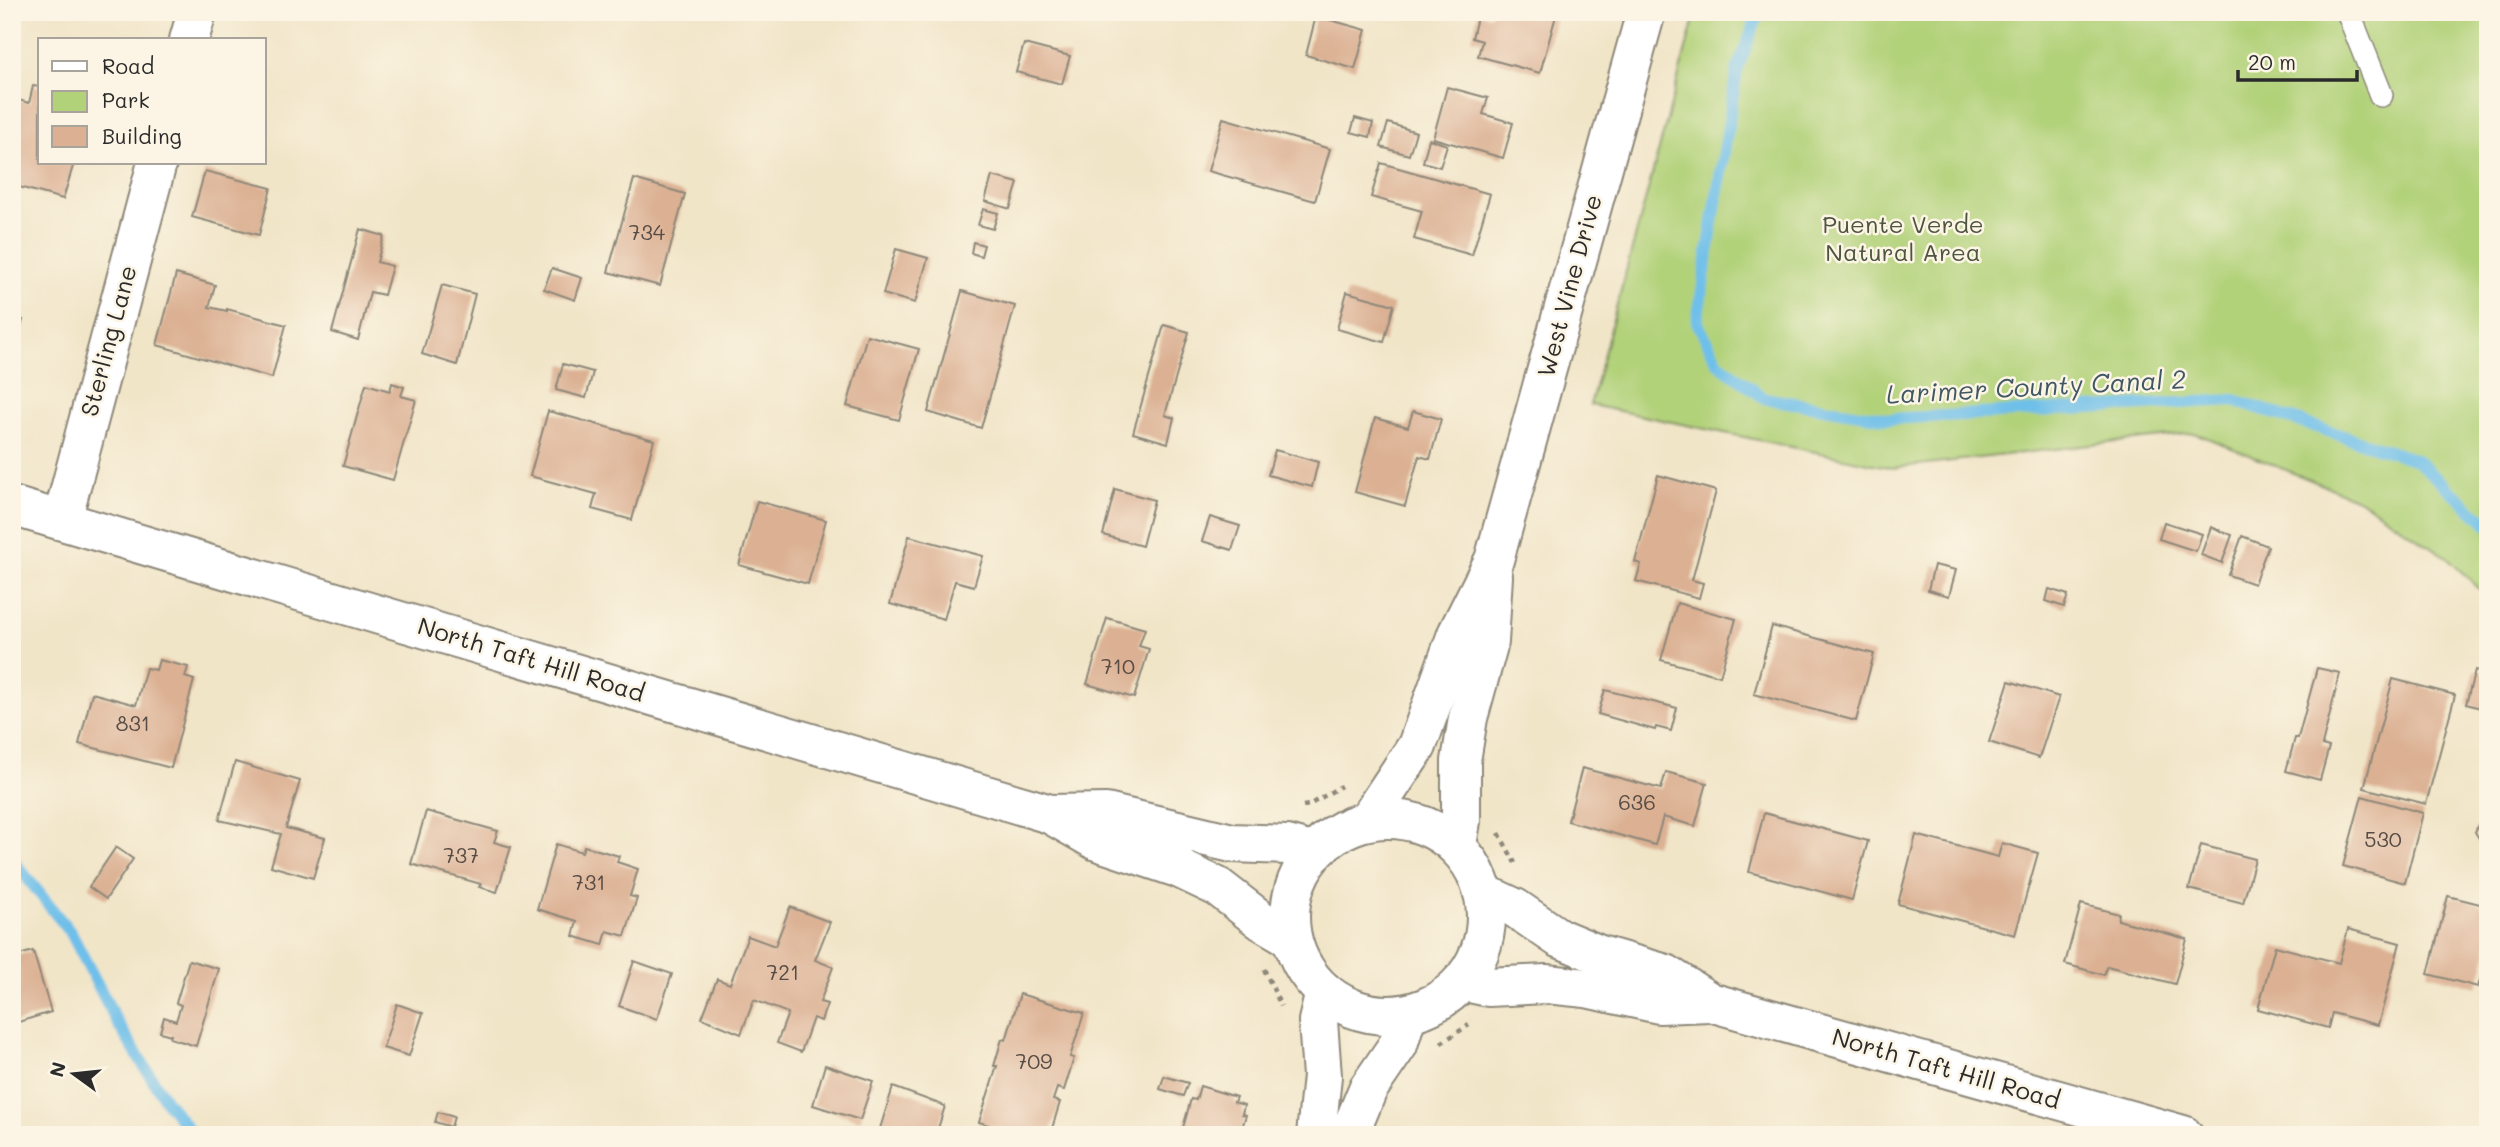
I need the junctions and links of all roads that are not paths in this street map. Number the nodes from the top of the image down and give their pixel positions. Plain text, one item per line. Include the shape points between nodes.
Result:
1 (197, 12) edge
2 (1646, 12) edge
3 (2348, 12) edge
4 (190, 38) edge
5 (2381, 95) dead end
6 (157, 164) edge
7 (12, 506) edge
8 (62, 520) junction
9 (1494, 560) junction
10 (1050, 814) junction
11 (1367, 821) junction
12 (1457, 845) junction
13 (1311, 852) junction
14 (1483, 893) junction
15 (1291, 939) junction
16 (1465, 982) junction
17 (1325, 992) junction
18 (1710, 1002) junction
19 (1407, 1015) junction
20 (1316, 1135) edge
21 (1349, 1135) edge
22 (2182, 1135) edge

1 - 4 main road
2 - 9 main road, West Vine Drive
3 - 5 lane
6 - 8 main road, Sterling Lane
7 - 8 main road, North Taft Hill Road
8 - 10 main road, North Taft Hill Road
9 - 11 main road, West Vine Drive via 1457,634 1417,746
9 - 12 main road, West Vine Drive via 1489,642 1461,761
10 - 13 main road, North Taft Hill Road via 1106,813 1232,843 1287,845
10 - 15 main road, North Taft Hill Road via 1097,841 1178,868 1218,887
11 - 12 main road via 1412,822
11 - 13 main road via 1337,830
12 - 14 main road via 1473,867
13 - 15 main road via 1290,906
14 - 16 main road via 1487,916 1484,942
14 - 18 main road, North Taft Hill Road via 1515,908 1559,939 1666,974
15 - 17 main road via 1304,968
16 - 18 main road, North Taft Hill Road via 1488,987 1546,984 1586,988 1659,1004
16 - 19 main road via 1437,1003
17 - 19 main road via 1363,1013
17 - 20 main road via 1318,1021 1322,1076
18 - 22 main road, North Taft Hill Road
19 - 21 main road via 1398,1045 1368,1089

